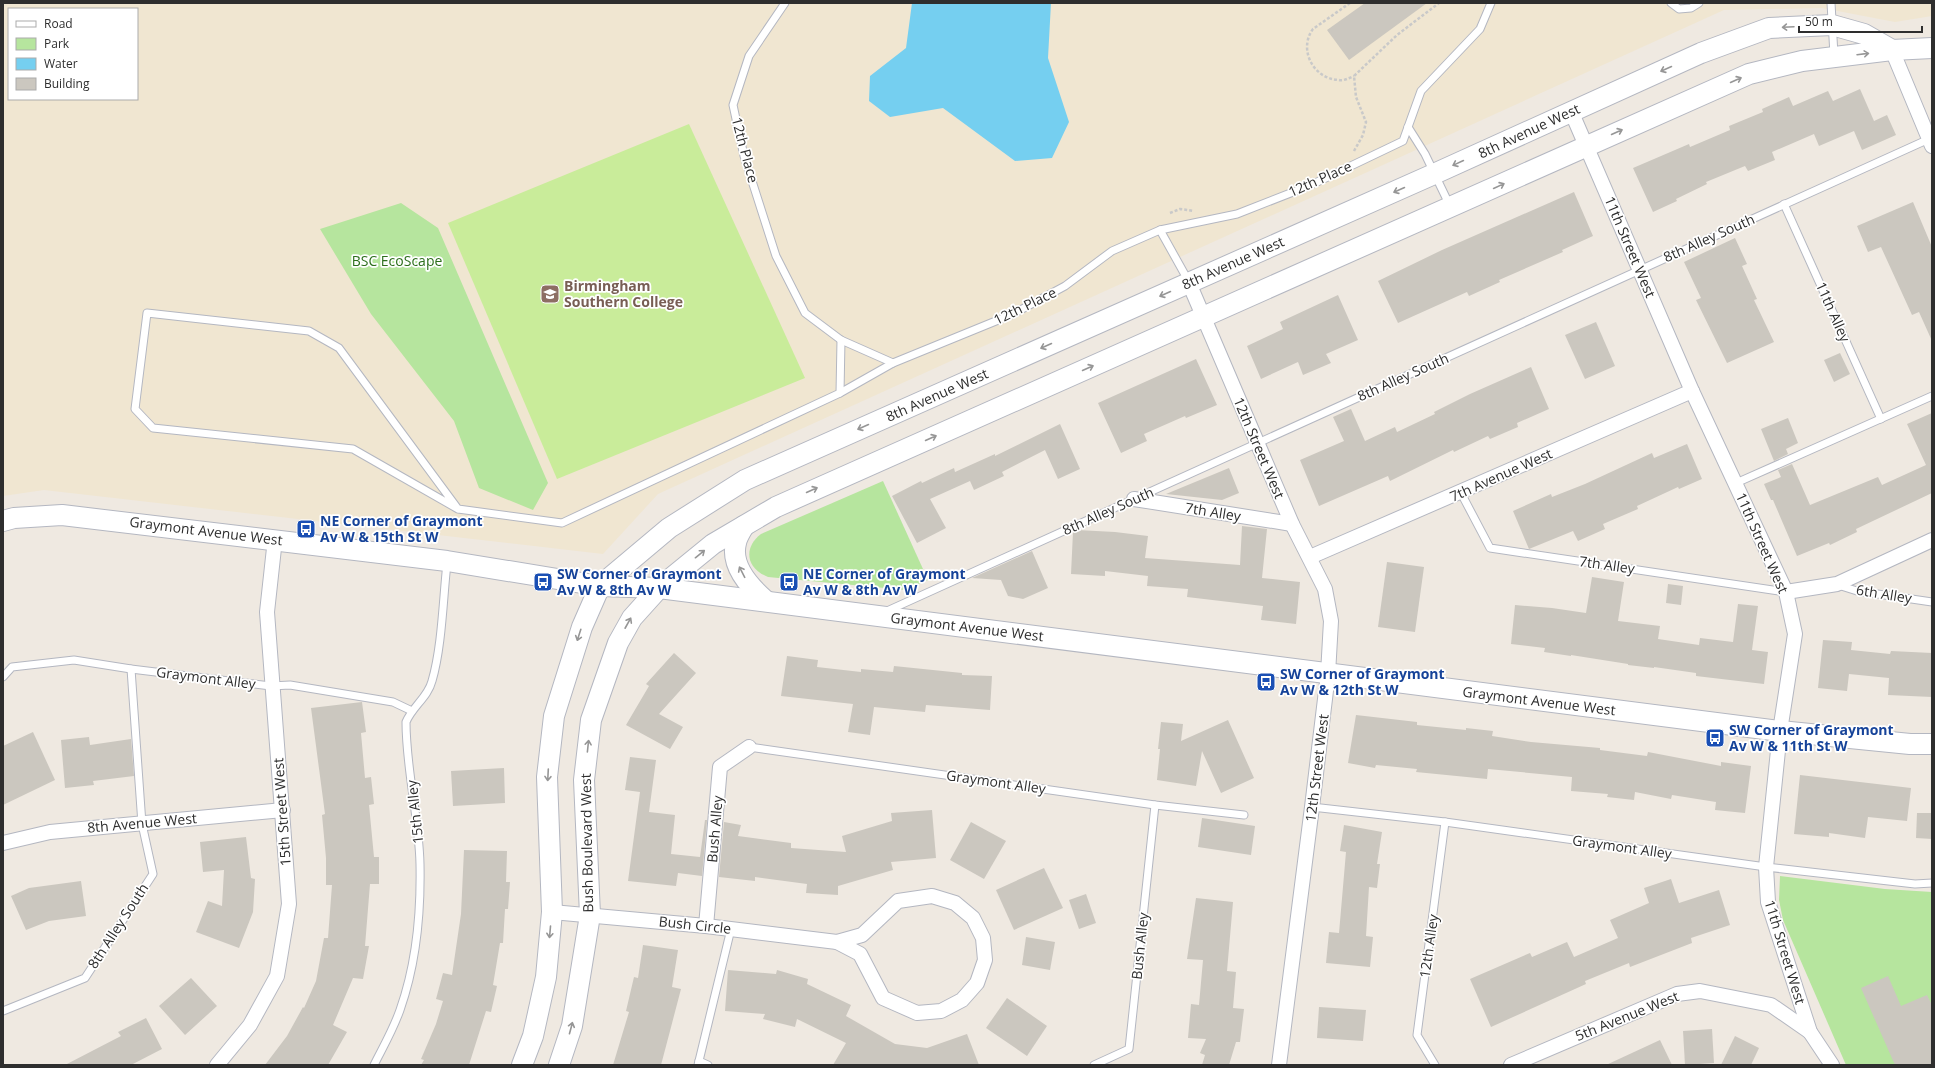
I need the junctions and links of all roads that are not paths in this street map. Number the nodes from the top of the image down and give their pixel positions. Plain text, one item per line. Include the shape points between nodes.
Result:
1 (785, 3) edge
2 (1491, 3) edge
3 (1671, 3) edge
4 (1699, 3) edge
5 (1831, 3) edge
6 (1832, 25) junction
7 (1932, 48) edge
8 (1892, 50) junction
9 (1834, 57) junction
10 (1571, 111) junction
11 (1408, 127) junction
12 (1930, 142) edge
13 (1587, 145) junction
14 (1434, 174) junction
15 (1784, 204) junction
16 (1450, 208) junction
17 (1160, 230) junction
18 (1639, 270) junction
19 (1189, 283) junction
20 (1203, 317) junction
21 (841, 340) junction
22 (893, 363) junction
23 (1692, 391) junction
24 (840, 393) junction
25 (1932, 396) edge
26 (1881, 419) junction
27 (1257, 443) junction
28 (1736, 483) junction
29 (1461, 493) junction
30 (1134, 499) junction
31 (458, 509) junction
32 (3, 520) edge
33 (1292, 524) junction
34 (744, 526) junction
35 (275, 539) junction
36 (1932, 540) edge
37 (1310, 557) junction
38 (447, 561) junction
39 (1837, 584) junction
40 (600, 586) junction
41 (659, 588) junction
42 (1786, 592) junction
43 (766, 601) junction
44 (1932, 602) edge
45 (877, 616) junction
46 (131, 669) junction
47 (1328, 674) junction
48 (3, 677) edge
49 (271, 686) junction
50 (412, 711) junction
51 (1780, 732) junction
52 (1932, 744) edge
53 (749, 747) joint
54 (1156, 805) junction
55 (1312, 807) junction
56 (283, 810) junction
57 (1244, 815) dead end
58 (1445, 822) junction
59 (142, 824) junction
60 (3, 843) edge
61 (1766, 867) junction
62 (1932, 883) edge
63 (552, 912) junction
64 (590, 914) junction
65 (706, 926) junction
66 (731, 929) junction
67 (837, 942) junction
68 (3, 1011) edge
69 (1810, 1032) junction
70 (699, 1063) edge
71 (217, 1065) edge
72 (374, 1065) edge
73 (522, 1065) edge
74 (559, 1065) edge
75 (708, 1065) edge
76 (1094, 1065) edge
77 (1279, 1065) edge
78 (1435, 1065) edge
79 (1511, 1065) edge
80 (1832, 1065) edge

1 - 21 lane, 12th Place via 750,56 733,105 744,156 776,256 805,313
2 - 11 lane, 12th Place via 1480,29 1422,91
3 - 4 lane via 1679,9 1691,8
5 - 6 lane
6 - 8 main road, 8th Avenue West via 1864,34
6 - 9 lane
6 -> 10 main road, 8th Avenue West via 1769,28 1701,53
7 - 8 main road
9 -> 8 main road
8 - 12 street
13 -> 9 main road via 1749,74 1802,61
10 - 13 street, 11th Street West
10 -> 14 main road, 8th Avenue West
11 - 14 lane
11 - 17 lane, 12th Place via 1403,141 1311,185 1237,214
12 - 15 lane, 8th Alley South
16 -> 13 main road
13 - 18 street, 11th Street West
14 - 16 lane
14 -> 19 main road, 8th Avenue West
15 - 18 lane, 8th Alley South
15 - 26 lane, 11th Alley
16 - 20 main road
17 - 19 lane
17 - 22 lane, 12th Place via 1112,252 1065,286 1014,314
18 - 23 street, 11th Street West
18 - 27 lane, 8th Alley South
19 - 20 street, 12th Street West
19 -> 40 main road, 8th Avenue West via 744,480 669,528
20 - 27 street, 12th Street West
34 -> 20 main road via 776,506
21 - 22 lane, 12th Place
21 - 24 lane
22 - 24 lane
23 - 28 street, 11th Street West
23 - 29 street, 7th Avenue West
24 - 31 lane via 562,524
25 - 26 lane
26 - 28 lane
27 - 30 lane, 8th Alley South
27 - 33 street, 12th Street West
28 - 42 street, 11th Street West
29 - 37 street, 7th Avenue West
29 - 42 lane, 7th Alley via 1490,548
30 - 33 street, 7th Alley
30 - 45 lane, 8th Alley South
31 - 31 lane via 353,449 153,428 135,409 147,314 309,331 339,348
32 - 35 main road, Graymont Avenue West via 62,515
33 - 37 street, 12th Street West
41 -> 34 main road via 713,544
43 -> 34 main road via 750,587 739,569 735,555 736,543
35 - 38 main road, Graymont Avenue West
35 - 49 street, 15th Street West via 267,612
36 - 39 street
37 - 47 street, 12th Street West via 1325,590 1332,621
38 - 40 main road, Graymont Avenue West
38 - 50 lane, 15th Alley via 432,683
39 - 42 street
39 - 44 lane, 6th Alley via 1857,591
40 - 41 main road, Graymont Avenue West
40 -> 63 main road via 582,626 554,716 547,777
41 - 43 main road, Graymont Avenue West
64 -> 41 main road, Bush Boulevard West via 584,780 590,720 618,643 632,618
42 - 51 street, 11th Street West via 1794,634
43 - 45 main road, Graymont Avenue West
45 - 47 main road, Graymont Avenue West
46 - 48 lane, Graymont Alley via 74,660 12,667
46 - 49 lane, Graymont Alley
46 - 59 lane, 8th Alley South
47 - 51 main road, Graymont Avenue West
47 - 55 street, 12th Street West
49 - 50 lane, Graymont Alley via 290,685 394,702
49 - 56 street, 15th Street West
50 - 72 lane, 15th Alley via 406,722 406,732 420,864 418,923 400,1010
51 - 52 main road, Graymont Avenue West
51 - 61 street, 11th Street West
53 - 54 lane, Graymont Alley
53 - 65 street, Bush Alley via 720,766
54 - 57 lane, Graymont Alley
54 - 76 lane, Bush Alley via 1129,1049
55 - 58 lane, Graymont Alley
55 - 77 street, 12th Street West
56 - 59 street, 8th Avenue West
56 - 71 street, 15th Street West via 289,904 277,976 250,1026
58 - 61 lane, Graymont Alley
58 - 78 lane, 12th Alley via 1417,1035
59 - 60 street, 8th Avenue West via 50,832
59 - 68 lane, 8th Alley South via 153,874 85,978
61 - 62 lane, Graymont Alley via 1915,884
61 - 69 street, 11th Street West via 1768,902
63 - 64 street, Bush Circle
63 -> 73 main road via 546,977 533,1036
64 - 65 street, Bush Circle
74 -> 64 main road, Bush Boulevard West via 572,1026
65 - 66 street, Bush Circle
66 - 67 street, Bush Circle
66 - 70 lane
67 - 67 street, Bush Circle via 862,935 898,901 932,896 955,903 973,918 983,938 985,960 978,983 962,1000 941,1011 917,1013 884,998 860,954
69 - 79 street, 5th Avenue West via 1771,1006 1700,991 1677,994
69 - 80 street, 11th Street West
70 - 75 lane

